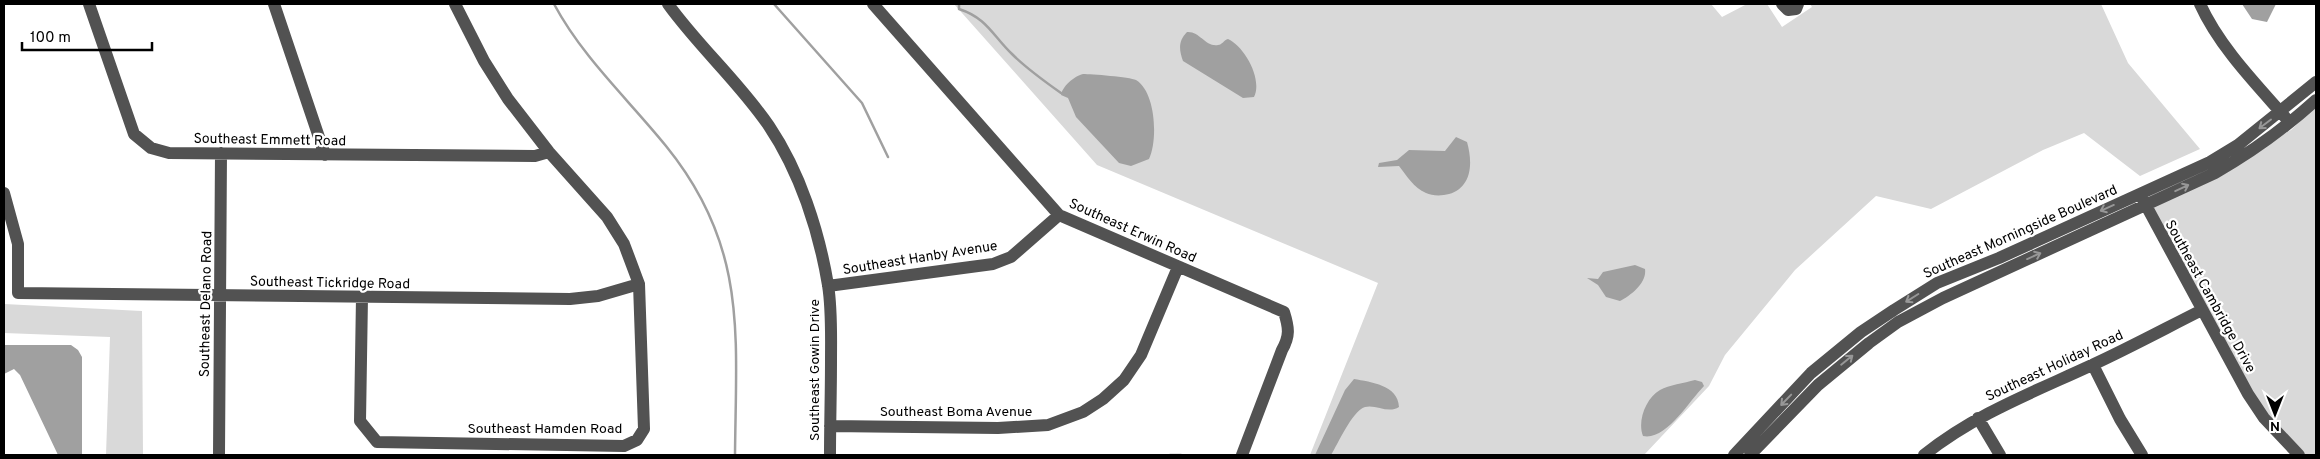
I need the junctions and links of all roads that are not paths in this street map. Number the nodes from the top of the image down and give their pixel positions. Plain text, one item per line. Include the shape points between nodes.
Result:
1 (88, 4) edge
2 (274, 4) edge
3 (456, 4) edge
4 (668, 4) edge
5 (873, 4) edge
6 (1782, 4) edge
7 (1798, 4) edge
8 (2200, 4) edge
9 (2316, 82) edge
10 (2316, 100) edge
11 (2281, 112) junction
12 (2290, 123) junction
13 (549, 152) junction
14 (221, 153) junction
15 (325, 155) junction
16 (4, 193) edge
17 (2142, 200) junction
18 (1059, 215) junction
19 (1178, 267) junction
20 (639, 284) junction
21 (828, 286) junction
22 (220, 296) junction
23 (362, 297) junction
24 (2202, 310) junction
25 (2093, 365) junction
26 (1978, 418) junction
27 (830, 426) junction
28 (1765, 431) junction
29 (218, 455) edge
30 (830, 455) edge
31 (1242, 455) edge
32 (1734, 455) edge
33 (1750, 455) edge
34 (1924, 455) edge
35 (2000, 455) edge
36 (2142, 455) edge
37 (2299, 455) edge

1 - 14 street, Southeast Emmett Road via 134,134 151,148 169,153
2 - 15 street
3 - 13 street, Southeast Hamden Road via 484,61
4 - 21 street, Southeast Gowin Drive via 688,31 746,94 770,128 794,172 813,220
5 - 18 street, Southeast Erwin Road
6 - 7 street via 1788,10 1796,9
8 - 11 street via 2229,51
9 - 11 street, Southeast Morningside Boulevard
10 - 12 street, Southeast Morningside Boulevard
11 - 12 street
11 -> 17 street, Southeast Morningside Boulevard via 2238,145
17 -> 12 street, Southeast Morningside Boulevard via 2216,173
13 - 15 street, Southeast Emmett Road via 535,156
13 - 20 street, Southeast Hamden Road via 607,217 624,244
14 - 15 street, Southeast Emmett Road
14 - 22 street, Southeast Delano Road
16 - 22 street, Southeast Tickridge Road via 18,244 18,293
17 - 24 street, Southeast Cambridge Drive
17 - 28 street, Southeast Morningside Boulevard via 2001,264 1937,283 1811,373
18 - 19 street, Southeast Erwin Road
18 - 21 street, Southeast Hanby Avenue via 1011,258 993,264
19 - 27 street, Southeast Boma Avenue via 1141,355 1124,380 1104,399 1083,412 1048,425 998,428
19 - 31 street, Southeast Erwin Road via 1284,312 1290,333 1288,340
20 - 23 street, Southeast Tickridge Road via 598,296 570,299
20 - 23 street, Southeast Hamden Road via 644,429 637,440 624,446 377,442 360,421
21 - 27 street, Southeast Gowin Drive
22 - 23 street, Southeast Tickridge Road
22 - 29 street, Southeast Delano Road
24 - 25 street, Southeast Holiday Road
24 - 37 street, Southeast Cambridge Drive via 2264,418
25 - 26 street, Southeast Holiday Road
25 - 36 street
26 - 34 street, Southeast Holiday Road
26 - 35 street
27 - 30 street, Southeast Gowin Drive
28 - 32 street, Southeast Morningside Boulevard
28 - 33 street, Southeast Morningside Boulevard

